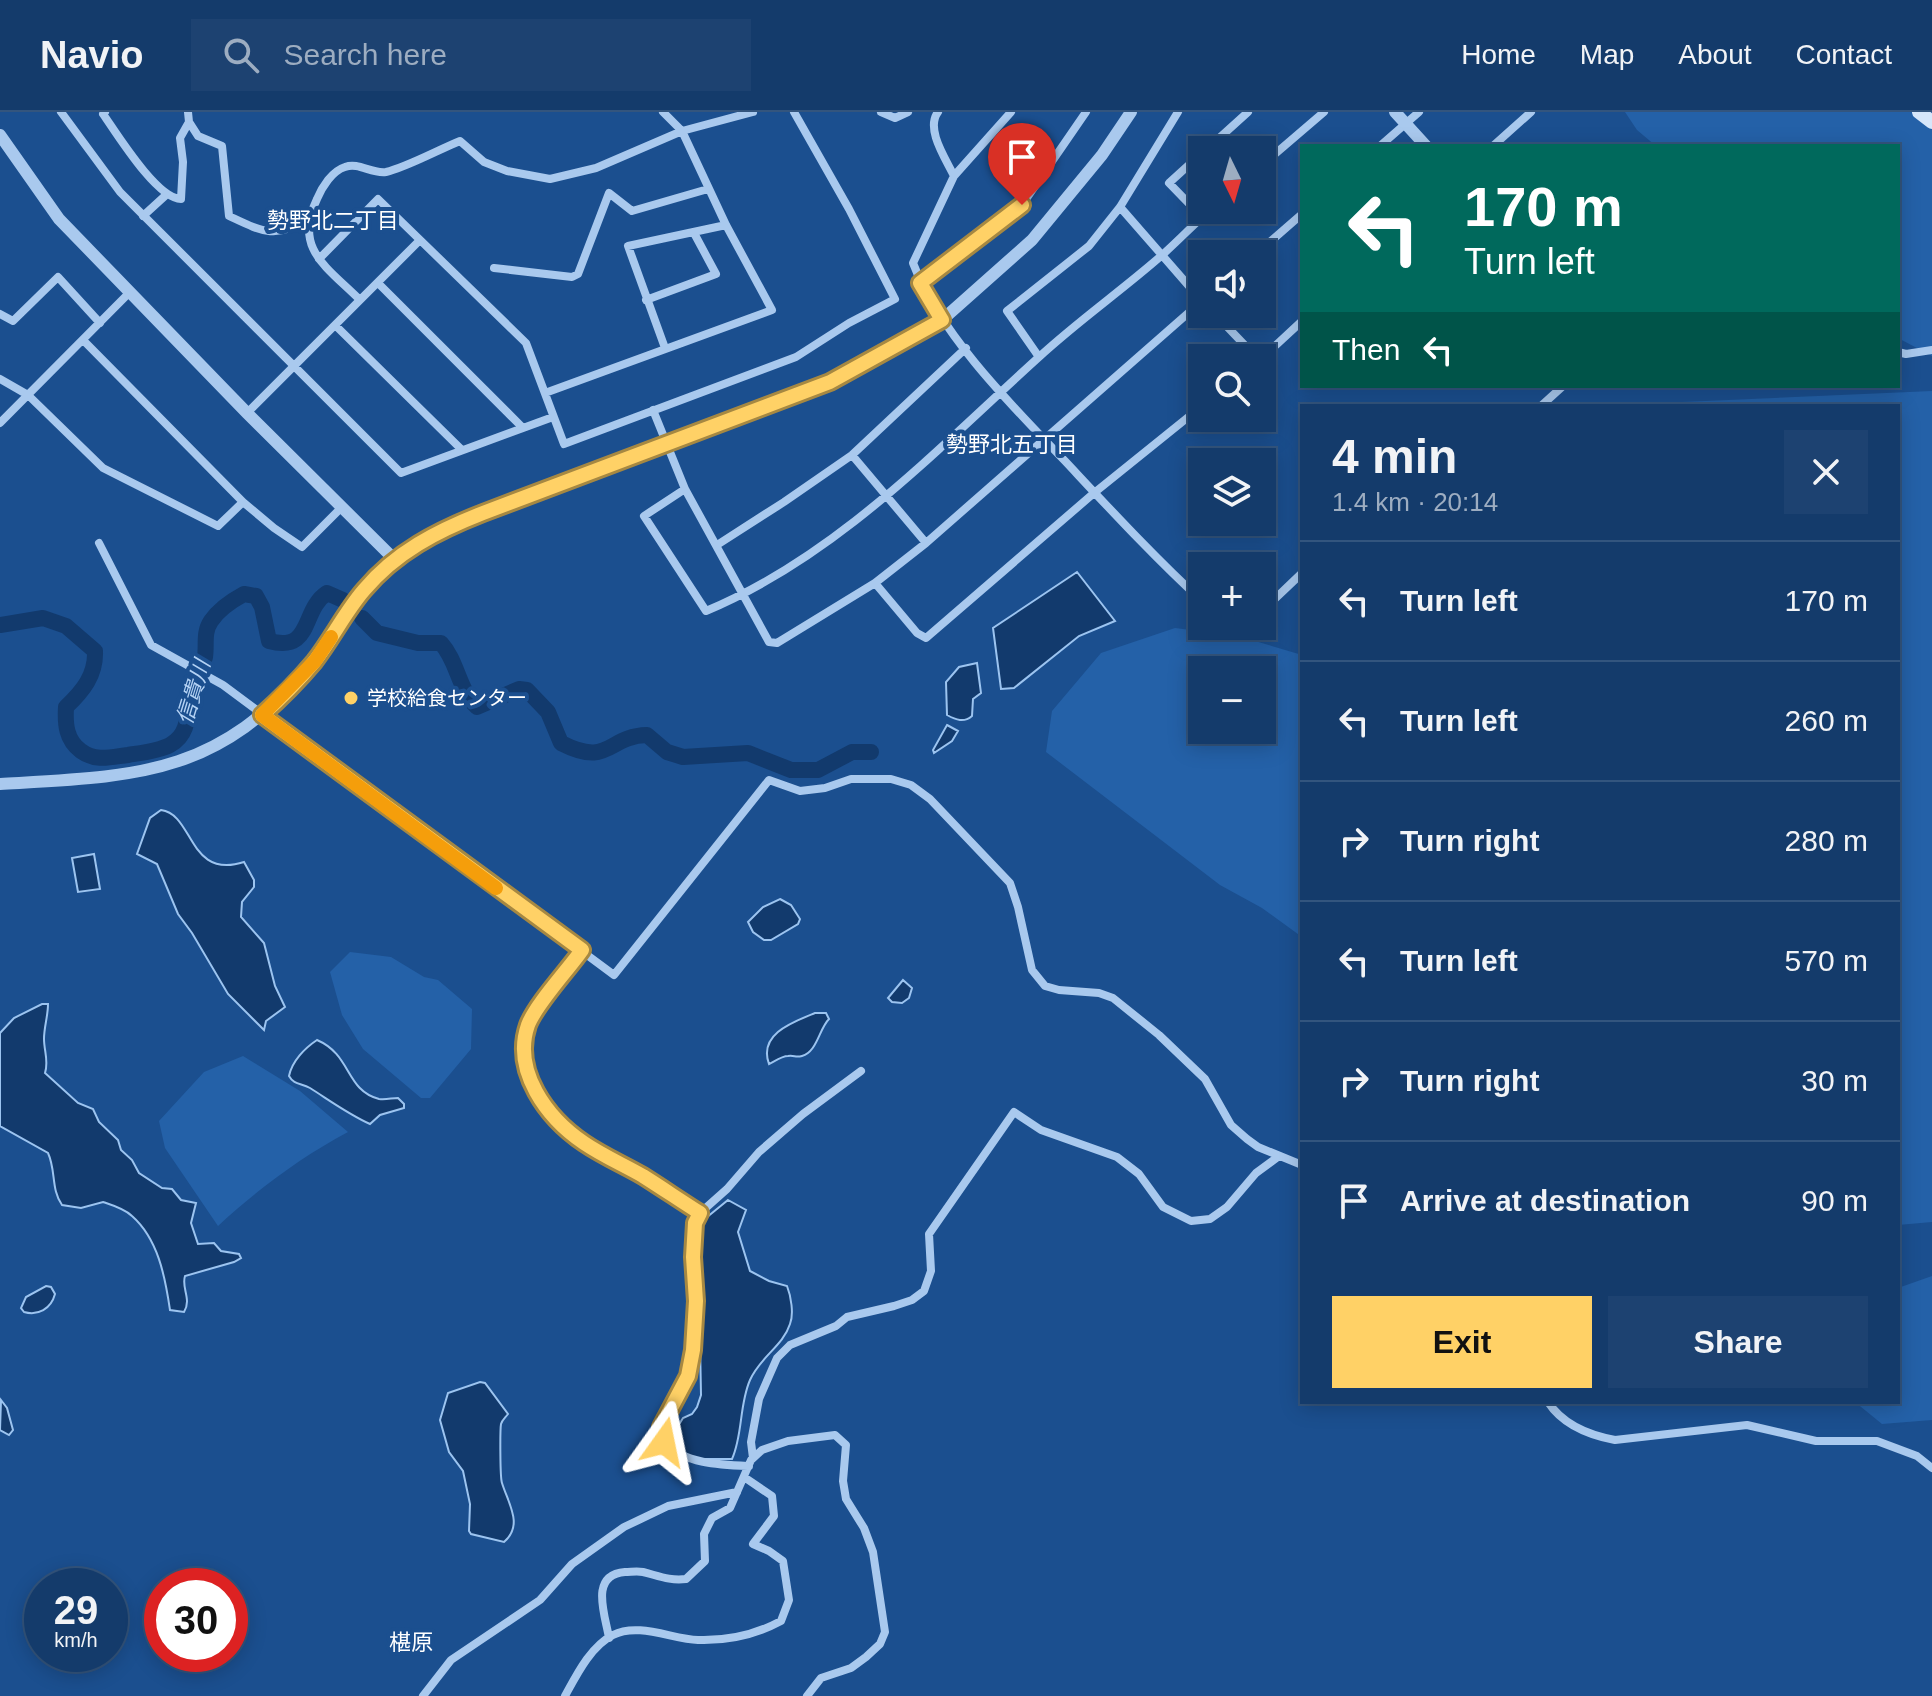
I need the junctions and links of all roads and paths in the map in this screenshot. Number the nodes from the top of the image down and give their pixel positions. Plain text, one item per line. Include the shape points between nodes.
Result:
1 (61, 112) edge
2 (105, 112) edge
3 (188, 112) edge
4 (663, 112) edge
5 (753, 112) edge
6 (794, 112) edge
7 (881, 112) edge
8 (908, 112) edge
9 (924, 112) edge
10 (1011, 112) edge
11 (1086, 112) edge
12 (1131, 112) edge
13 (1178, 112) edge
14 (1248, 112) edge
15 (1324, 112) edge
16 (1395, 112) edge
17 (1419, 112) edge
18 (1531, 112) edge
19 (1919, 112) edge
20 (936, 115) edge
21 (189, 122) junction
22 (1932, 122) edge
23 (1406, 124) junction
24 (682, 131) junction
25 (0, 135) edge
26 (1222, 136) edge
27 (1382, 144) edge
28 (1424, 144) edge
29 (1495, 144) edge
30 (1276, 153) edge
31 (1188, 166) edge
32 (954, 176) junction
33 (708, 189) junction
34 (166, 195) junction
35 (1188, 203) edge
36 (1120, 207) junction
37 (143, 216) junction
38 (1300, 216) edge
39 (307, 219) junction
40 (1195, 224) edge
41 (726, 225) junction
42 (694, 233) junction
43 (1272, 240) edge
44 (419, 241) junction
45 (1162, 255) junction
46 (319, 259) junction
47 (494, 268) dead end
48 (378, 283) junction
49 (920, 283) junction
50 (1188, 285) edge
51 (129, 293) junction
52 (360, 300) junction
53 (646, 300) junction
54 (1188, 313) edge
55 (0, 314) edge
56 (942, 320) junction
57 (100, 323) junction
58 (1300, 323) edge
59 (336, 326) junction
60 (1229, 328) edge
61 (83, 340) junction
62 (1245, 344) edge
63 (1275, 344) edge
64 (665, 348) junction
65 (966, 348) junction
66 (1932, 350) edge
67 (1900, 352) edge
68 (1039, 357) junction
69 (294, 368) junction
70 (0, 379) edge
71 (1561, 388) edge
72 (545, 393) junction
73 (1001, 394) junction
74 (28, 395) junction
75 (1543, 404) edge
76 (653, 410) junction
77 (247, 413) junction
78 (553, 417) junction
79 (1188, 417) edge
80 (0, 423) edge
81 (523, 428) junction
82 (1044, 439) junction
83 (665, 445) junction
84 (462, 450) junction
85 (852, 455) junction
86 (685, 489) junction
87 (1094, 493) junction
88 (886, 497) junction
89 (243, 502) junction
90 (342, 507) junction
91 (99, 543) dead end
92 (926, 543) junction
93 (717, 545) junction
94 (395, 560) junction
95 (1300, 575) edge
96 (875, 583) junction
97 (1188, 587) edge
98 (742, 596) junction
99 (1276, 598) edge
100 (262, 715) junction
101 (0, 784) edge
102 (582, 950) junction
103 (861, 1071) dead end
104 (1279, 1156) junction
105 (1300, 1164) edge
106 (700, 1213) junction
107 (1549, 1404) edge
108 (751, 1462) junction
109 (1932, 1468) edge
110 (744, 1477) junction
111 (737, 1492) junction
112 (609, 1638) junction
113 (423, 1696) edge
114 (565, 1696) edge
115 (807, 1696) edge

1 - 37 street
2 - 34 street
3 - 21 street
4 - 24 street
5 - 24 street
6 - 76 street via 895,299 796,357
7 - 8 street via 895,118
9 - 20 street
10 - 32 street
11 - 49 street via 1022,205
12 - 56 street via 1032,240
13 - 36 street
14 - 26 street
15 - 30 street
16 - 23 street
17 - 23 street
18 - 29 street
19 - 22 main road
20 - 32 street via 933,127
21 - 34 street via 180,138 181,199
21 - 39 street via 198,136 222,146 229,216 268,233 287,231
23 - 27 street
23 - 28 street
24 - 33 street
24 - 39 street via 596,168 550,179 484,162 460,141 389,171 345,167 321,189
25 - 51 street via 59,219
31 - 35 street via 1169,183
32 - 49 street via 913,263
33 - 41 street
33 - 47 street via 632,211 609,193 578,274 572,277
34 - 37 street
36 - 45 street
36 - 68 street via 1089,246 1007,311
37 - 69 street
38 - 43 street
39 - 46 street via 311,247
40 - 45 street
41 - 42 street
41 - 64 street via 772,310
42 - 53 street via 716,274
42 - 53 street via 628,246
44 - 46 street via 378,199
44 - 48 street
44 - 72 street via 526,343
45 - 50 street
45 - 68 street
46 - 52 street
48 - 52 street
48 - 81 street
49 - 56 street
51 - 57 street
51 - 77 street
52 - 59 street
53 - 64 street
54 - 82 street
55 - 57 street via 13,321 58,277
56 - 65 street
56 - 83 street via 830,382
57 - 61 street
58 - 63 street
59 - 69 street
59 - 84 street
60 - 62 street
61 - 74 street
61 - 89 street
64 - 72 street
65 - 73 street
65 - 85 street
66 - 67 street
68 - 73 street
69 - 77 street
69 - 84 street via 401,473
70 - 74 street
71 - 75 street
72 - 78 street
73 - 82 street
73 - 88 street
74 - 80 street
74 - 89 street via 103,468 218,526
76 - 78 street via 564,444
76 - 83 street
77 - 90 street
78 - 81 street
79 - 87 street
81 - 84 street
82 - 87 street
82 - 92 street
83 - 86 street
83 - 94 street via 443,529
85 - 88 street
85 - 93 street
86 - 93 street
86 - 98 street via 644,516 706,611
87 - 96 street via 926,638
87 - 97 street
88 - 92 street
88 - 98 street via 815,551
89 - 90 street via 302,547
90 - 94 street
91 - 100 street via 151,645 223,685
92 - 96 street
93 - 98 street
94 - 100 street via 364,590 315,661
95 - 99 street
96 - 98 street via 773,643
100 - 101 street via 211,749 137,774
100 - 102 street
102 - 104 street via 614,975 769,780 800,791 851,779 891,779 930,799 1010,883 1032,970 1045,986 1113,998 1205,1079 1231,1125
102 - 106 street via 530,1021 523,1042 533,1087 584,1144
103 - 106 street via 770,1142
104 - 105 street
104 - 108 street via 1227,1207 1210,1219 1191,1221 1163,1207 1139,1174 1117,1157 1041,1130 1014,1112 929,1234 931,1271 924,1291 903,1303 847,1317 790,1345 777,1358 759,1399
106 - 108 street via 693,1257 693,1350 688,1376 661,1427 664,1442 705,1463
107 - 109 street via 1572,1426 1615,1440 1747,1425 1816,1441 1877,1441 1917,1456
108 - 110 street
108 - 115 street via 776,1444 835,1435 846,1445 846,1499 873,1552 885,1622 880,1644 851,1668 821,1678
110 - 111 street
110 - 112 street via 772,1496 774,1516 753,1544 783,1561 789,1600 781,1621 741,1637 697,1640 640,1631
111 - 112 street via 730,1508 712,1518 704,1534 705,1561 686,1579 639,1571 607,1577 601,1590
111 - 113 street via 668,1506 624,1527 572,1564 540,1600 451,1660
112 - 114 street via 584,1663

